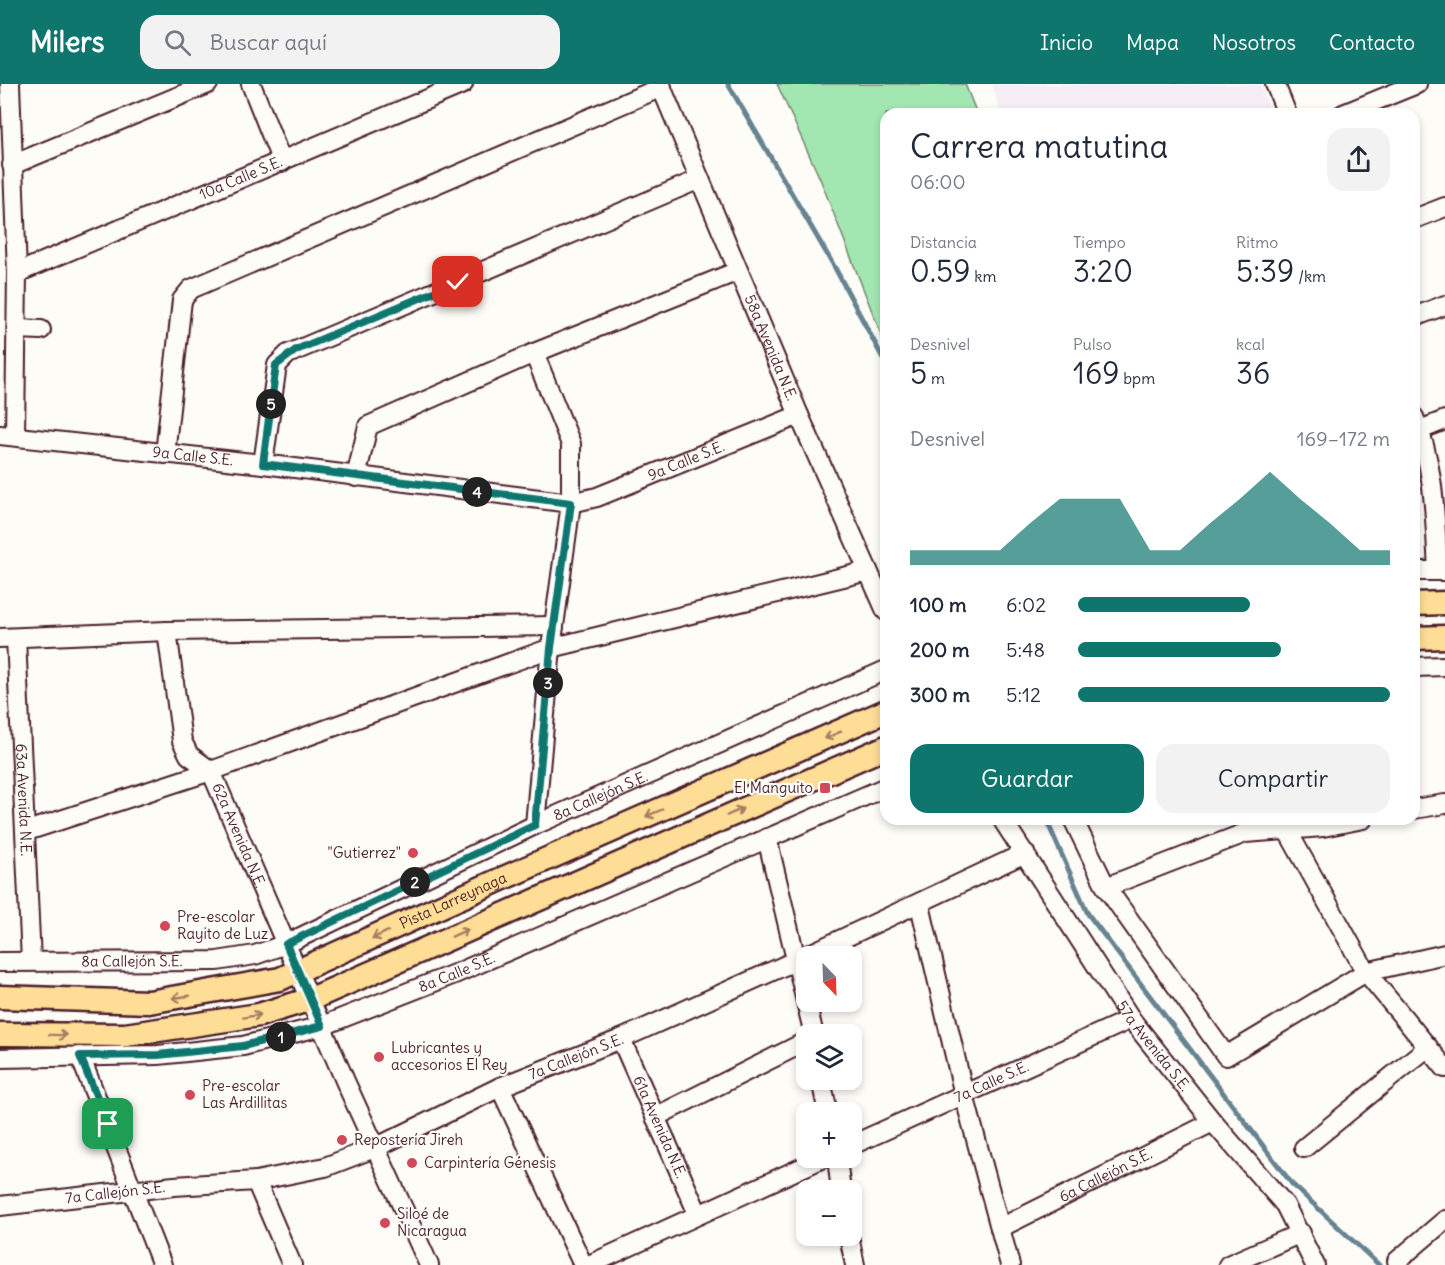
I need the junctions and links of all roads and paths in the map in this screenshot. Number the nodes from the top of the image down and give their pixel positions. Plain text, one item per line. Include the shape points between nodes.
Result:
1 (10, 84) edge
2 (208, 84) edge
3 (251, 84) edge
4 (463, 84) edge
5 (1275, 84) edge
6 (1417, 84) edge
7 (661, 85) edge
8 (1285, 108) edge
9 (1358, 108) edge
10 (282, 162) junction
11 (12, 165) junction
12 (700, 179) junction
13 (1445, 207) edge
14 (1420, 217) edge
15 (738, 271) junction
16 (17, 273) junction
17 (1445, 305) edge
18 (1420, 315) edge
19 (17, 328) junction
20 (41, 330) dead end
21 (534, 354) junction
22 (799, 415) junction
23 (1445, 420) edge
24 (1420, 424) edge
25 (8, 436) edge
26 (1420, 440) edge
27 (165, 454) junction
28 (263, 464) junction
29 (356, 477) junction
30 (571, 503) junction
31 (868, 571) junction
32 (1420, 571) edge
33 (1441, 571) edge
34 (880, 598) edge
35 (1445, 603) edge
36 (1420, 604) edge
37 (554, 626) junction
38 (167, 632) junction
39 (1445, 637) edge
40 (8, 638) edge
41 (1420, 638) edge
42 (551, 648) junction
43 (1445, 666) edge
44 (1420, 667) edge
45 (880, 673) edge
46 (880, 714) edge
47 (880, 750) edge
48 (211, 771) junction
49 (880, 791) edge
50 (1445, 804) edge
51 (1420, 808) edge
52 (535, 825) junction
53 (1006, 825) edge
54 (1076, 825) edge
55 (1322, 825) edge
56 (1287, 830) junction
57 (27, 831) junction
58 (767, 838) junction
59 (1025, 853) junction
60 (1106, 887) junction
61 (920, 905) junction
62 (286, 944) junction
63 (828, 946) edge
64 (1445, 954) edge
65 (796, 956) edge
66 (796, 960) edge
67 (31, 961) junction
68 (0, 962) edge
69 (300, 972) junction
70 (1365, 972) junction
71 (0, 997) edge
72 (311, 999) junction
73 (1131, 1019) junction
74 (322, 1026) junction
75 (0, 1034) edge
76 (621, 1039) junction
77 (796, 1047) edge
78 (1428, 1047) junction
79 (80, 1056) junction
80 (0, 1058) edge
81 (1445, 1068) edge
82 (500, 1087) junction
83 (964, 1095) junction
84 (656, 1117) junction
85 (1213, 1122) junction
86 (862, 1141) edge
87 (376, 1147) junction
88 (1304, 1148) dead end
89 (801, 1168) edge
90 (256, 1181) junction
91 (136, 1192) junction
92 (0, 1206) edge
93 (698, 1214) junction
94 (1445, 1220) edge
95 (1000, 1228) junction
96 (1301, 1233) junction
97 (851, 1246) edge
98 (1397, 1261) dead end
99 (162, 1265) edge
100 (292, 1265) edge
101 (429, 1265) edge
102 (583, 1265) edge
103 (589, 1265) edge
104 (855, 1265) edge
105 (1010, 1265) edge
106 (1228, 1265) edge
107 (1315, 1265) edge

1 - 11 street
2 - 11 street
3 - 10 street
4 - 10 street, 10a Calle S.E.
5 - 8 street
6 - 9 street
7 - 12 street, 58a Avenida N.E.
7 - 27 street via 195,287 182,300
10 - 16 street, 10a Calle S.E.
11 - 16 street
12 - 15 street, 58a Avenida N.E.
12 - 28 street via 288,354 276,365
13 - 14 street
15 - 21 street
15 - 22 street, 58a Avenida N.E.
16 - 19 street
17 - 18 street
19 - 20 street
19 - 25 street
21 - 29 street via 368,426
21 - 30 street via 571,444
22 - 30 street, 9a Calle S.E. via 597,497
22 - 31 street, 58a Avenida N.E.
23 - 24 street
25 - 27 street, 9a Calle S.E.
26 - 33 street
27 - 28 street, 9a Calle S.E.
28 - 29 street, 9a Calle S.E.
29 - 30 street, 9a Calle S.E.
30 - 37 street
31 - 34 street, 58a Avenida N.E.
31 - 42 street
32 - 33 street
35 - 36 main road
37 - 38 street
37 - 42 street
38 - 40 street
38 - 48 street, 62a Avenida N.E. via 182,741 189,755
39 - 41 main road
40 - 57 street, 63a Avenida N.E.
42 - 48 street
42 - 52 street
43 - 44 street
45 - 52 street, 8a Callejón S.E.
46 -> 69 main road, Pista Larreynaga via 499,880
72 -> 47 main road, Pista Larreynaga
48 - 57 street
48 - 62 street, 62a Avenida N.E.
49 - 58 street, 8a Calle S.E.
50 - 51 street
52 - 62 street, 8a Callejón S.E.
53 - 59 street, 57a Avenida S.E.
54 - 60 street
55 - 56 street
56 - 60 street via 1245,833
56 - 70 street
57 - 67 street, 63a Avenida N.E.
58 - 65 street
58 - 74 street, 8a Calle S.E. via 457,973
59 - 61 street, 7a Callejón S.E.
59 - 73 street, 57a Avenida S.E.
60 - 70 street via 1226,1056
61 - 63 street, 7a Callejón S.E.
61 - 83 street
62 - 67 street, 8a Callejón S.E. via 255,955 217,961
62 - 69 street, 62a Avenida N.E.
64 - 70 street
66 - 76 street, 7a Callejón S.E.
67 - 68 street, 8a Callejón S.E.
69 -> 71 main road, Pista Larreynaga via 262,983 149,1002
69 - 72 street
70 - 78 street
72 - 74 street
75 -> 72 main road, Pista Larreynaga via 125,1035 259,1015
73 - 83 street, 7a Calle S.E.
73 - 85 street, 57a Avenida S.E.
74 - 79 street, 8a Calle S.E. via 243,1046 158,1055
74 - 87 street
76 - 82 street, 7a Callejón S.E.
76 - 84 street, 61a Avenida N.E.
77 - 84 street
78 - 81 street
78 - 88 street
79 - 80 street, 8a Calle S.E.
79 - 91 street
82 - 87 street, 7a Callejón S.E.
82 - 102 street
83 - 86 street, 7a Calle S.E.
83 - 95 street
84 - 93 street, 61a Avenida N.E.
85 - 95 street, 6a Callejón S.E.
85 - 96 street, 57a Avenida S.E. via 1285,1205
87 - 90 street, 7a Callejón S.E. via 325,1167
87 - 101 street
89 - 93 street
90 - 91 street, 7a Callejón S.E.
90 - 100 street
91 - 92 street, 7a Callejón S.E.
91 - 99 street
93 - 103 street
94 - 98 street
95 - 105 street
96 - 106 street
96 - 107 street, 57a Avenida S.E.
97 - 104 street

